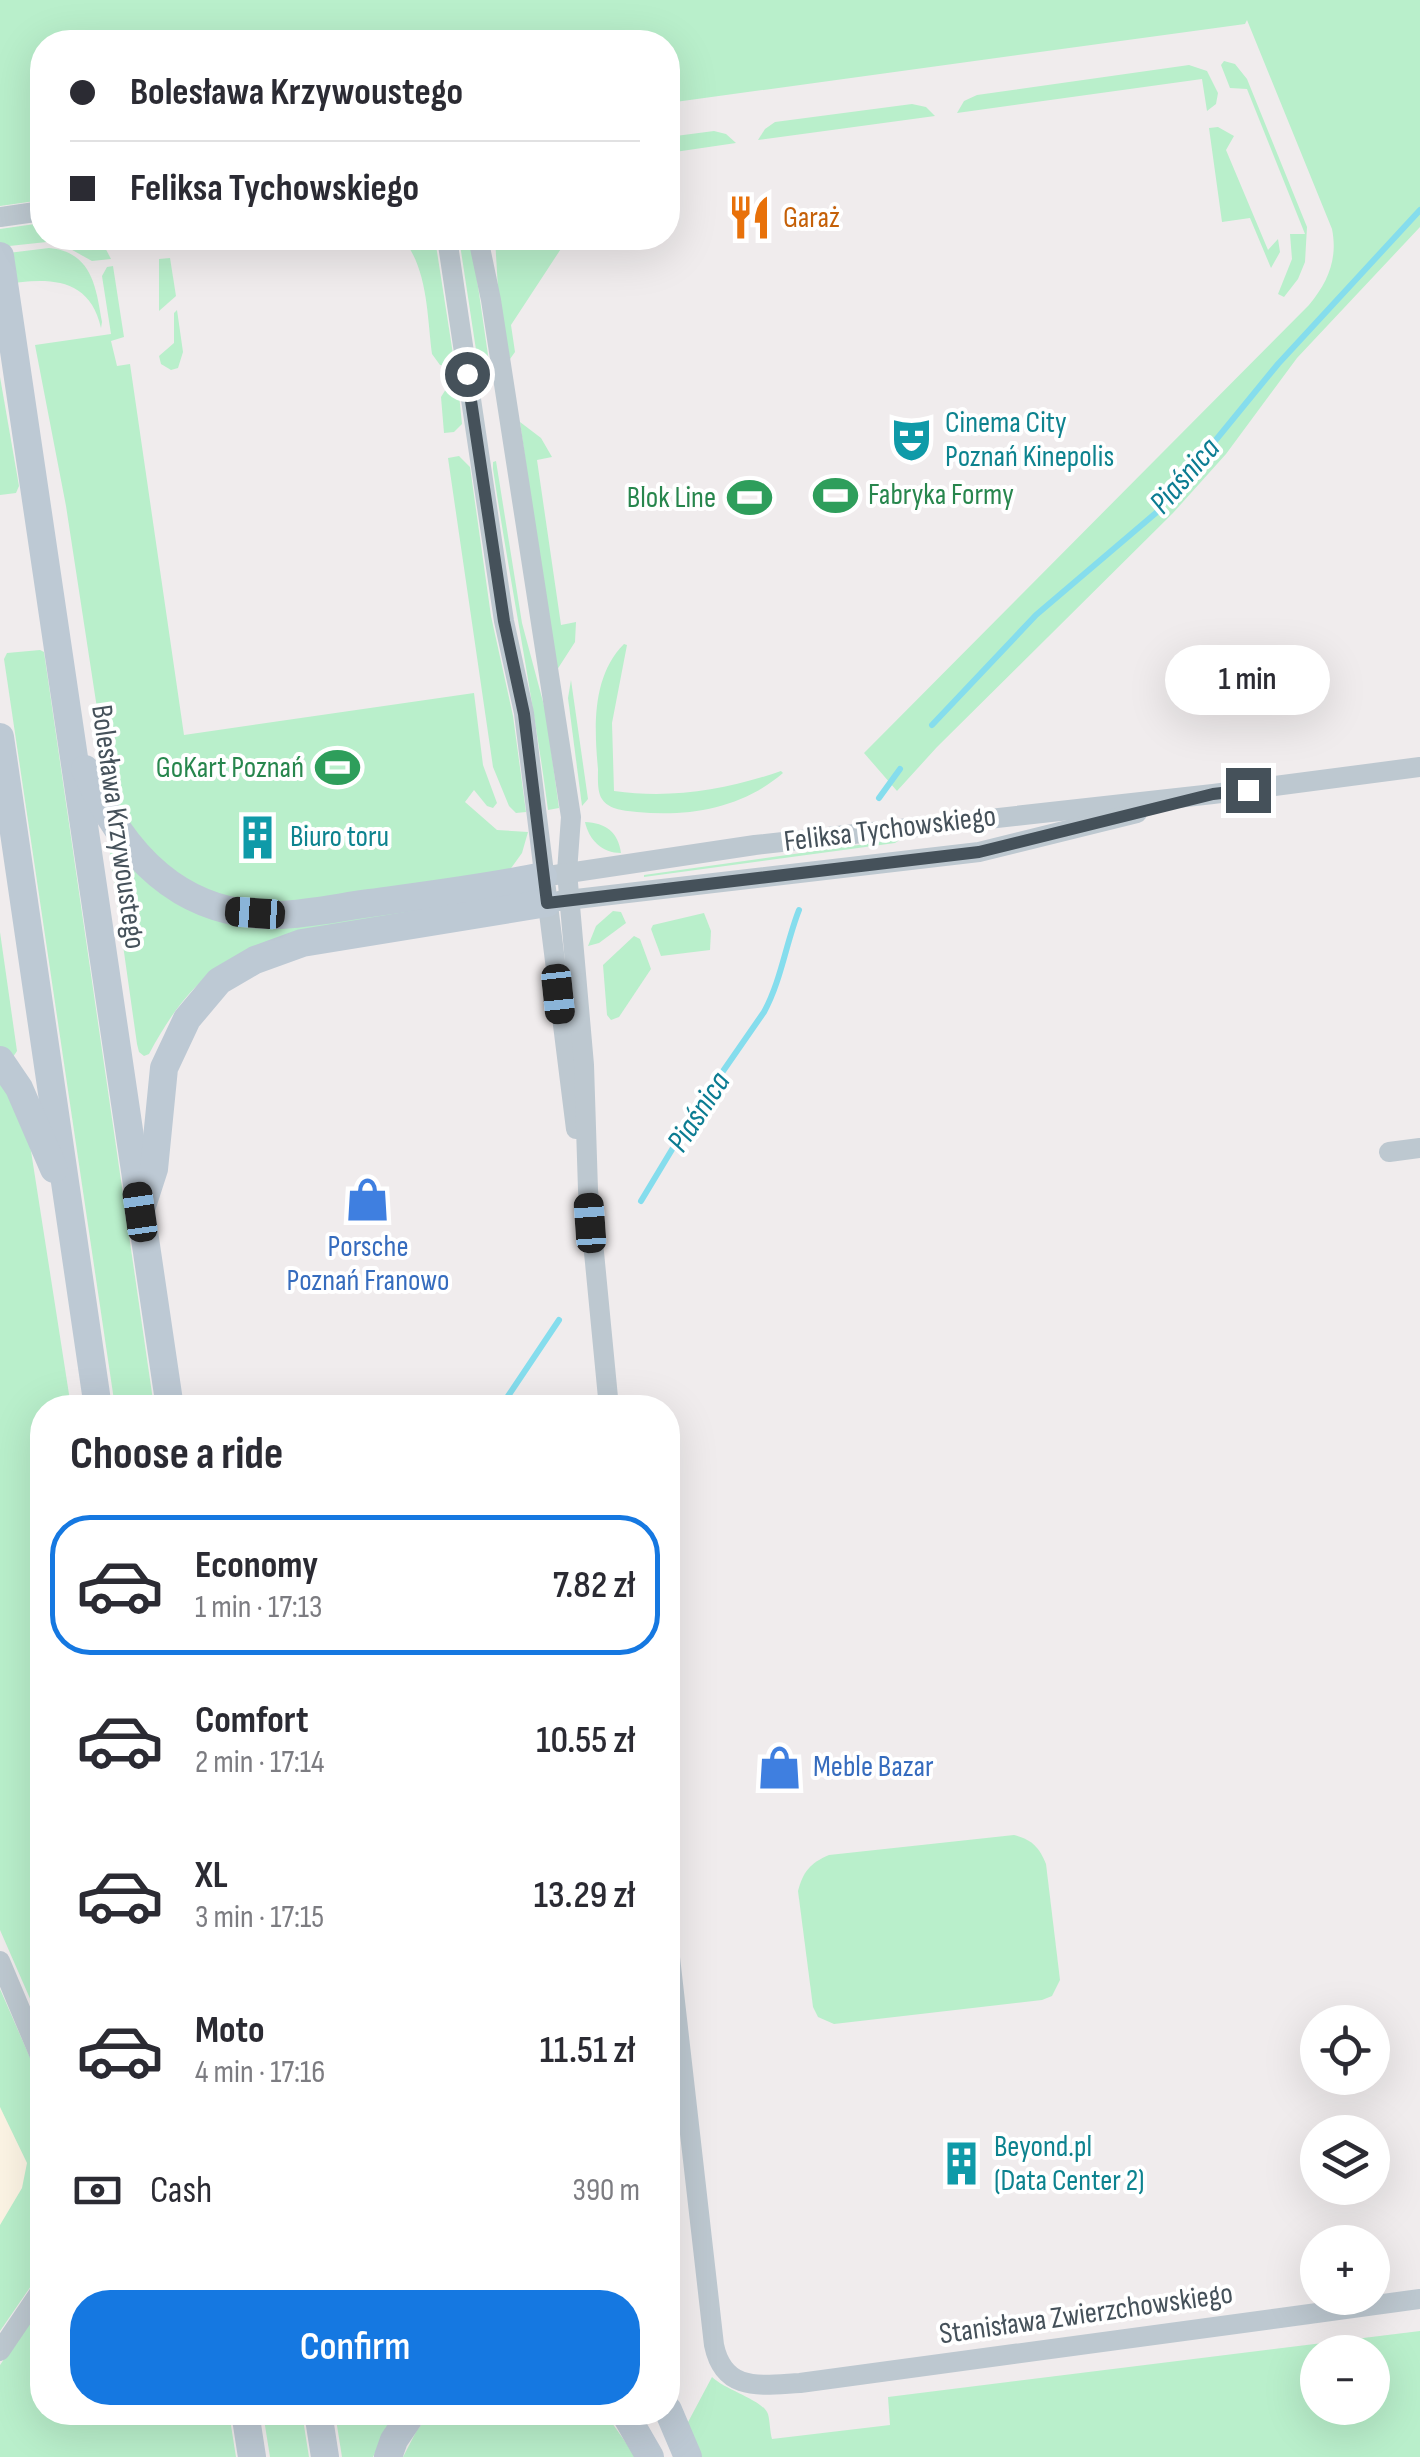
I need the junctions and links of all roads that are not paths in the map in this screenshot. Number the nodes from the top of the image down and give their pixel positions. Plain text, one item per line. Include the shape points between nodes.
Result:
1 (30, 213) edge
2 (0, 217) edge
3 (449, 250) edge
4 (480, 250) edge
5 (0, 256) edge
6 (72, 730) junction
7 (0, 737) edge
8 (1420, 767) edge
9 (1213, 794) junction
10 (924, 824) junction
11 (934, 857) junction
12 (557, 888) junction
13 (0, 1060) edge
14 (1420, 1148) edge
15 (1389, 1152) dead end
16 (588, 1190) junction
17 (68, 1202) junction
18 (140, 1212) junction
19 (96, 1395) edge
20 (168, 1395) edge
21 (608, 1395) edge
22 (0, 1962) edge
23 (30, 2033) edge
24 (680, 2046) edge
25 (1420, 2298) edge
26 (30, 2307) edge
27 (0, 2351) edge
28 (248, 2425) edge
29 (320, 2425) edge
30 (404, 2425) edge
31 (632, 2425) edge
32 (674, 2425) edge
33 (252, 2457) edge
34 (325, 2457) edge
35 (388, 2457) edge
36 (650, 2457) edge
37 (688, 2457) edge

1 - 2 street
3 - 12 street via 504,621
4 - 12 street via 571,817
5 - 6 main road, Bolesława Krzywoustego
6 - 12 main road via 88,776 151,871 174,889 232,912 278,915 483,888
6 - 18 main road, Bolesława Krzywoustego
7 - 17 main road
8 - 9 street, Feliksa Tychowskiego
9 - 10 street, Feliksa Tychowskiego
9 - 11 street, Feliksa Tychowskiego via 979,852
10 - 11 street
10 - 12 street, Feliksa Tychowskiego
11 - 12 street, Feliksa Tychowskiego
12 - 16 street via 584,1065
12 - 16 street via 554,957
12 - 18 main road via 302,943 220,981 188,1018 164,1068 154,1169
13 - 17 main road via 19,1088
14 - 15 street
16 - 21 street
17 - 19 main road
18 - 20 main road, Bolesława Krzywoustego
22 - 23 street
24 - 25 street, Stanisława Zwierzchowskiego via 714,2345 724,2370 741,2382 800,2382
26 - 27 street
28 - 33 main road
29 - 34 main road
30 - 35 main road
31 - 36 main road
32 - 37 main road

